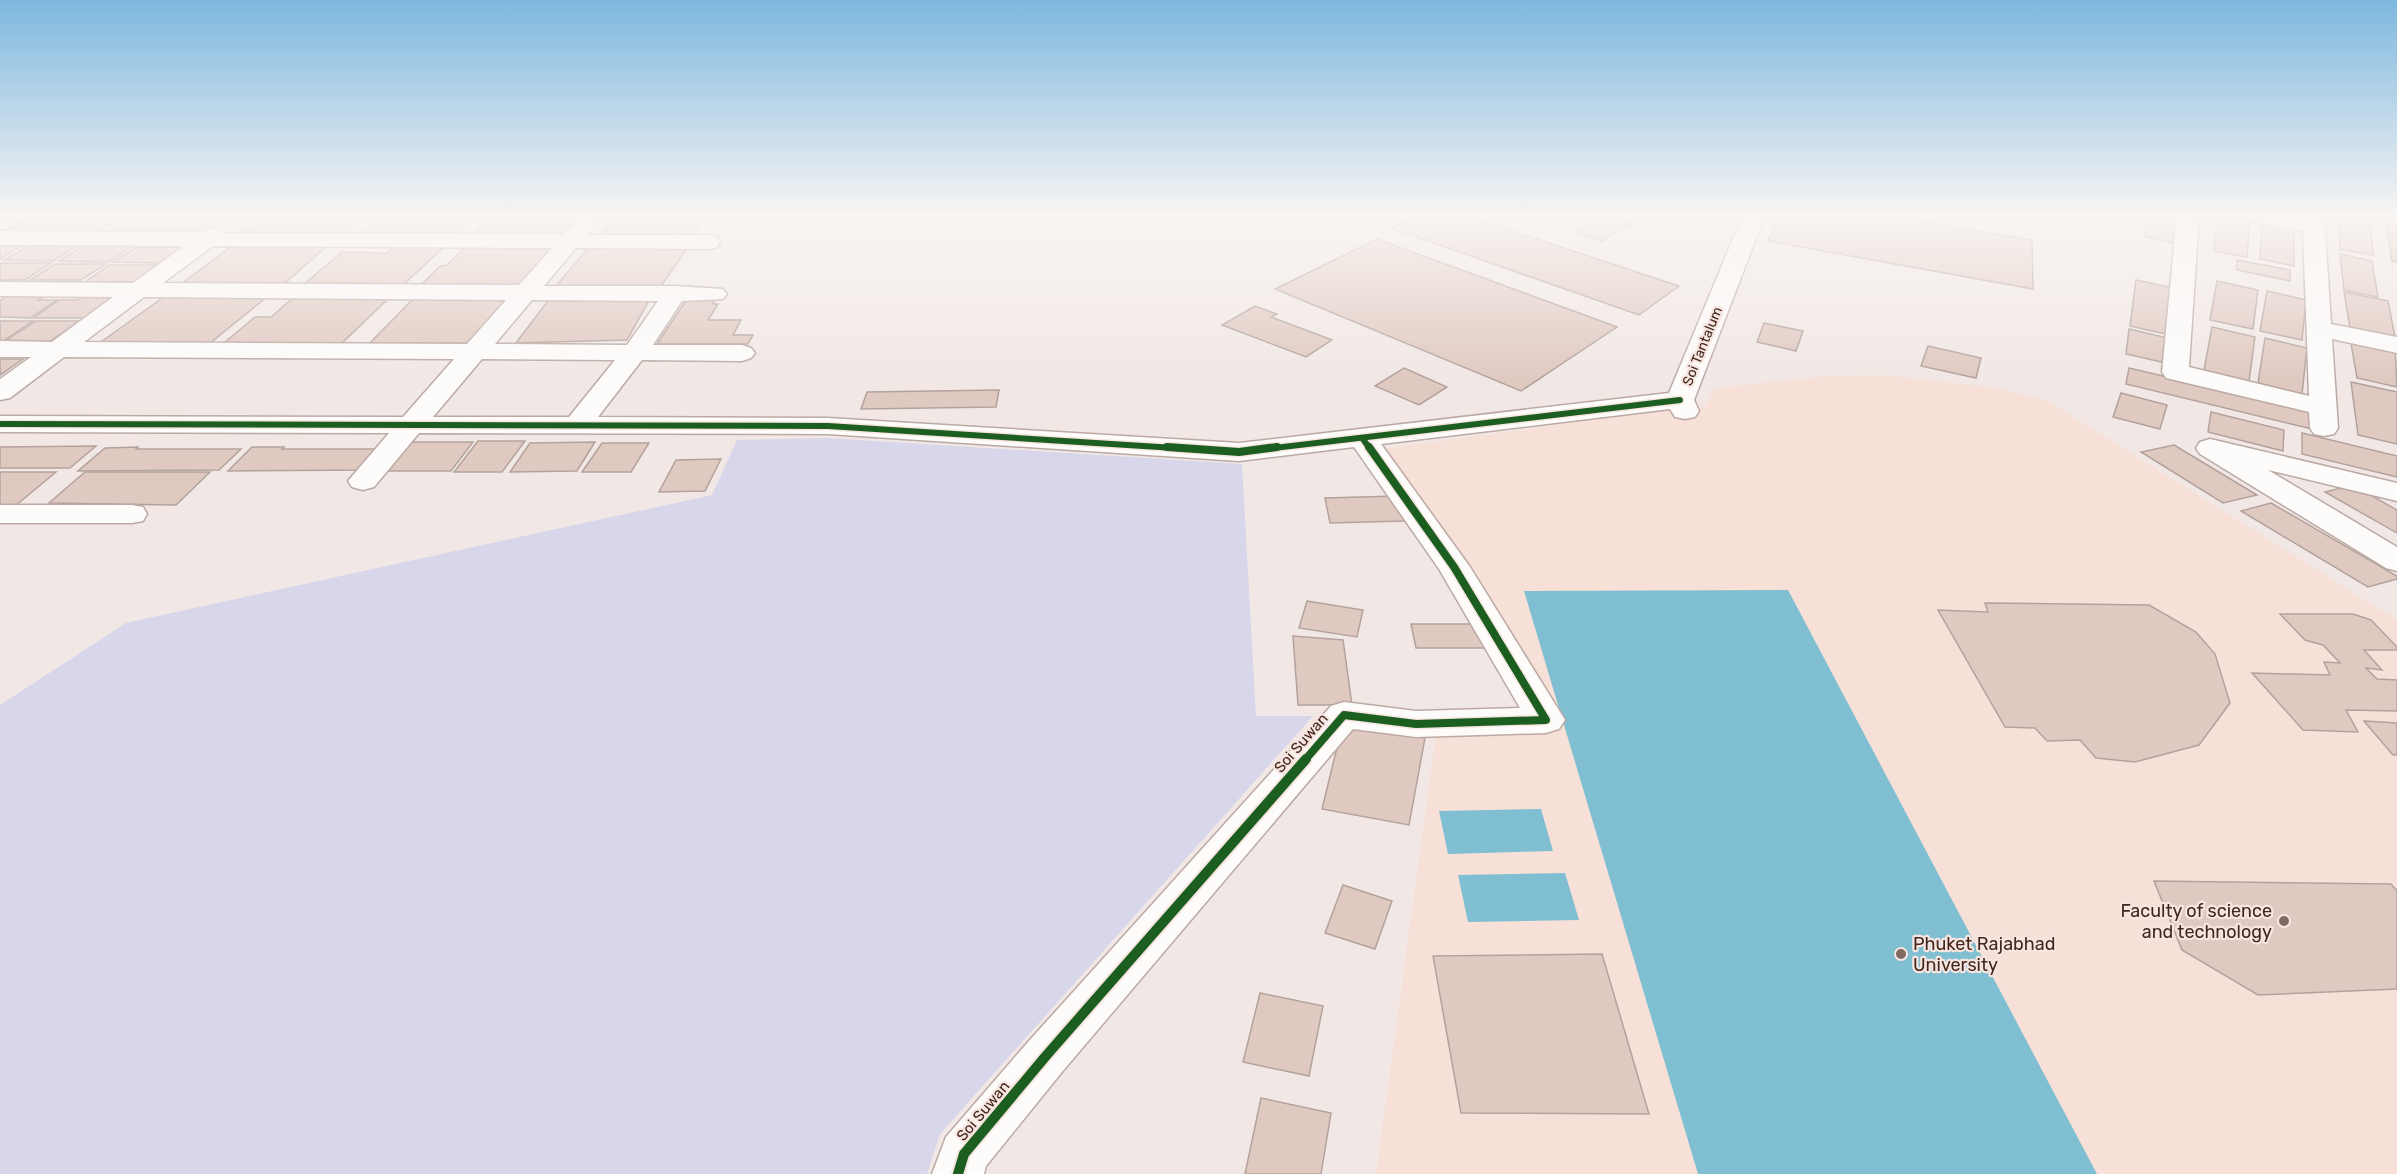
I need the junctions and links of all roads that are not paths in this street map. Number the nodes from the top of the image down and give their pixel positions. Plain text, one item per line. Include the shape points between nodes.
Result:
1 (166, 270) edge
2 (545, 270) edge
3 (1733, 270) edge
4 (2183, 270) edge
5 (2315, 270) edge
6 (0, 289) edge
7 (138, 290) junction
8 (526, 292) junction
9 (675, 293) junction
10 (715, 294) dead end
11 (2318, 329) junction
12 (2397, 345) edge
13 (0, 349) edge
14 (57, 349) junction
15 (477, 350) junction
16 (634, 351) junction
17 (742, 353) dead end
18 (0, 392) edge
19 (0, 424) edge
20 (578, 424) junction
21 (413, 425) junction
22 (1363, 439) junction
23 (363, 481) dead end
24 (2397, 492) edge
25 (0, 514) edge
26 (132, 514) dead end
27 (2397, 561) edge
28 (958, 1174) edge

1 - 7 street
2 - 8 street
3 - 22 street, Soi Tantalum via 1682,405
4 - 11 street via 2175,372 2323,417
5 - 11 street
6 - 7 street
7 - 8 street
7 - 14 street
8 - 9 street
8 - 15 street
9 - 10 street
9 - 16 street
11 - 12 street
13 - 14 street
14 - 15 street
14 - 18 street
15 - 16 street
15 - 21 street
16 - 17 street
16 - 20 street
19 - 21 street
20 - 21 street
20 - 22 street via 828,426 1239,452
21 - 23 street
22 - 28 street, Soi Suwan via 1454,567 1546,720 1416,724 1344,715 1045,1057 964,1154
24 - 27 street via 2210,448
25 - 26 street

